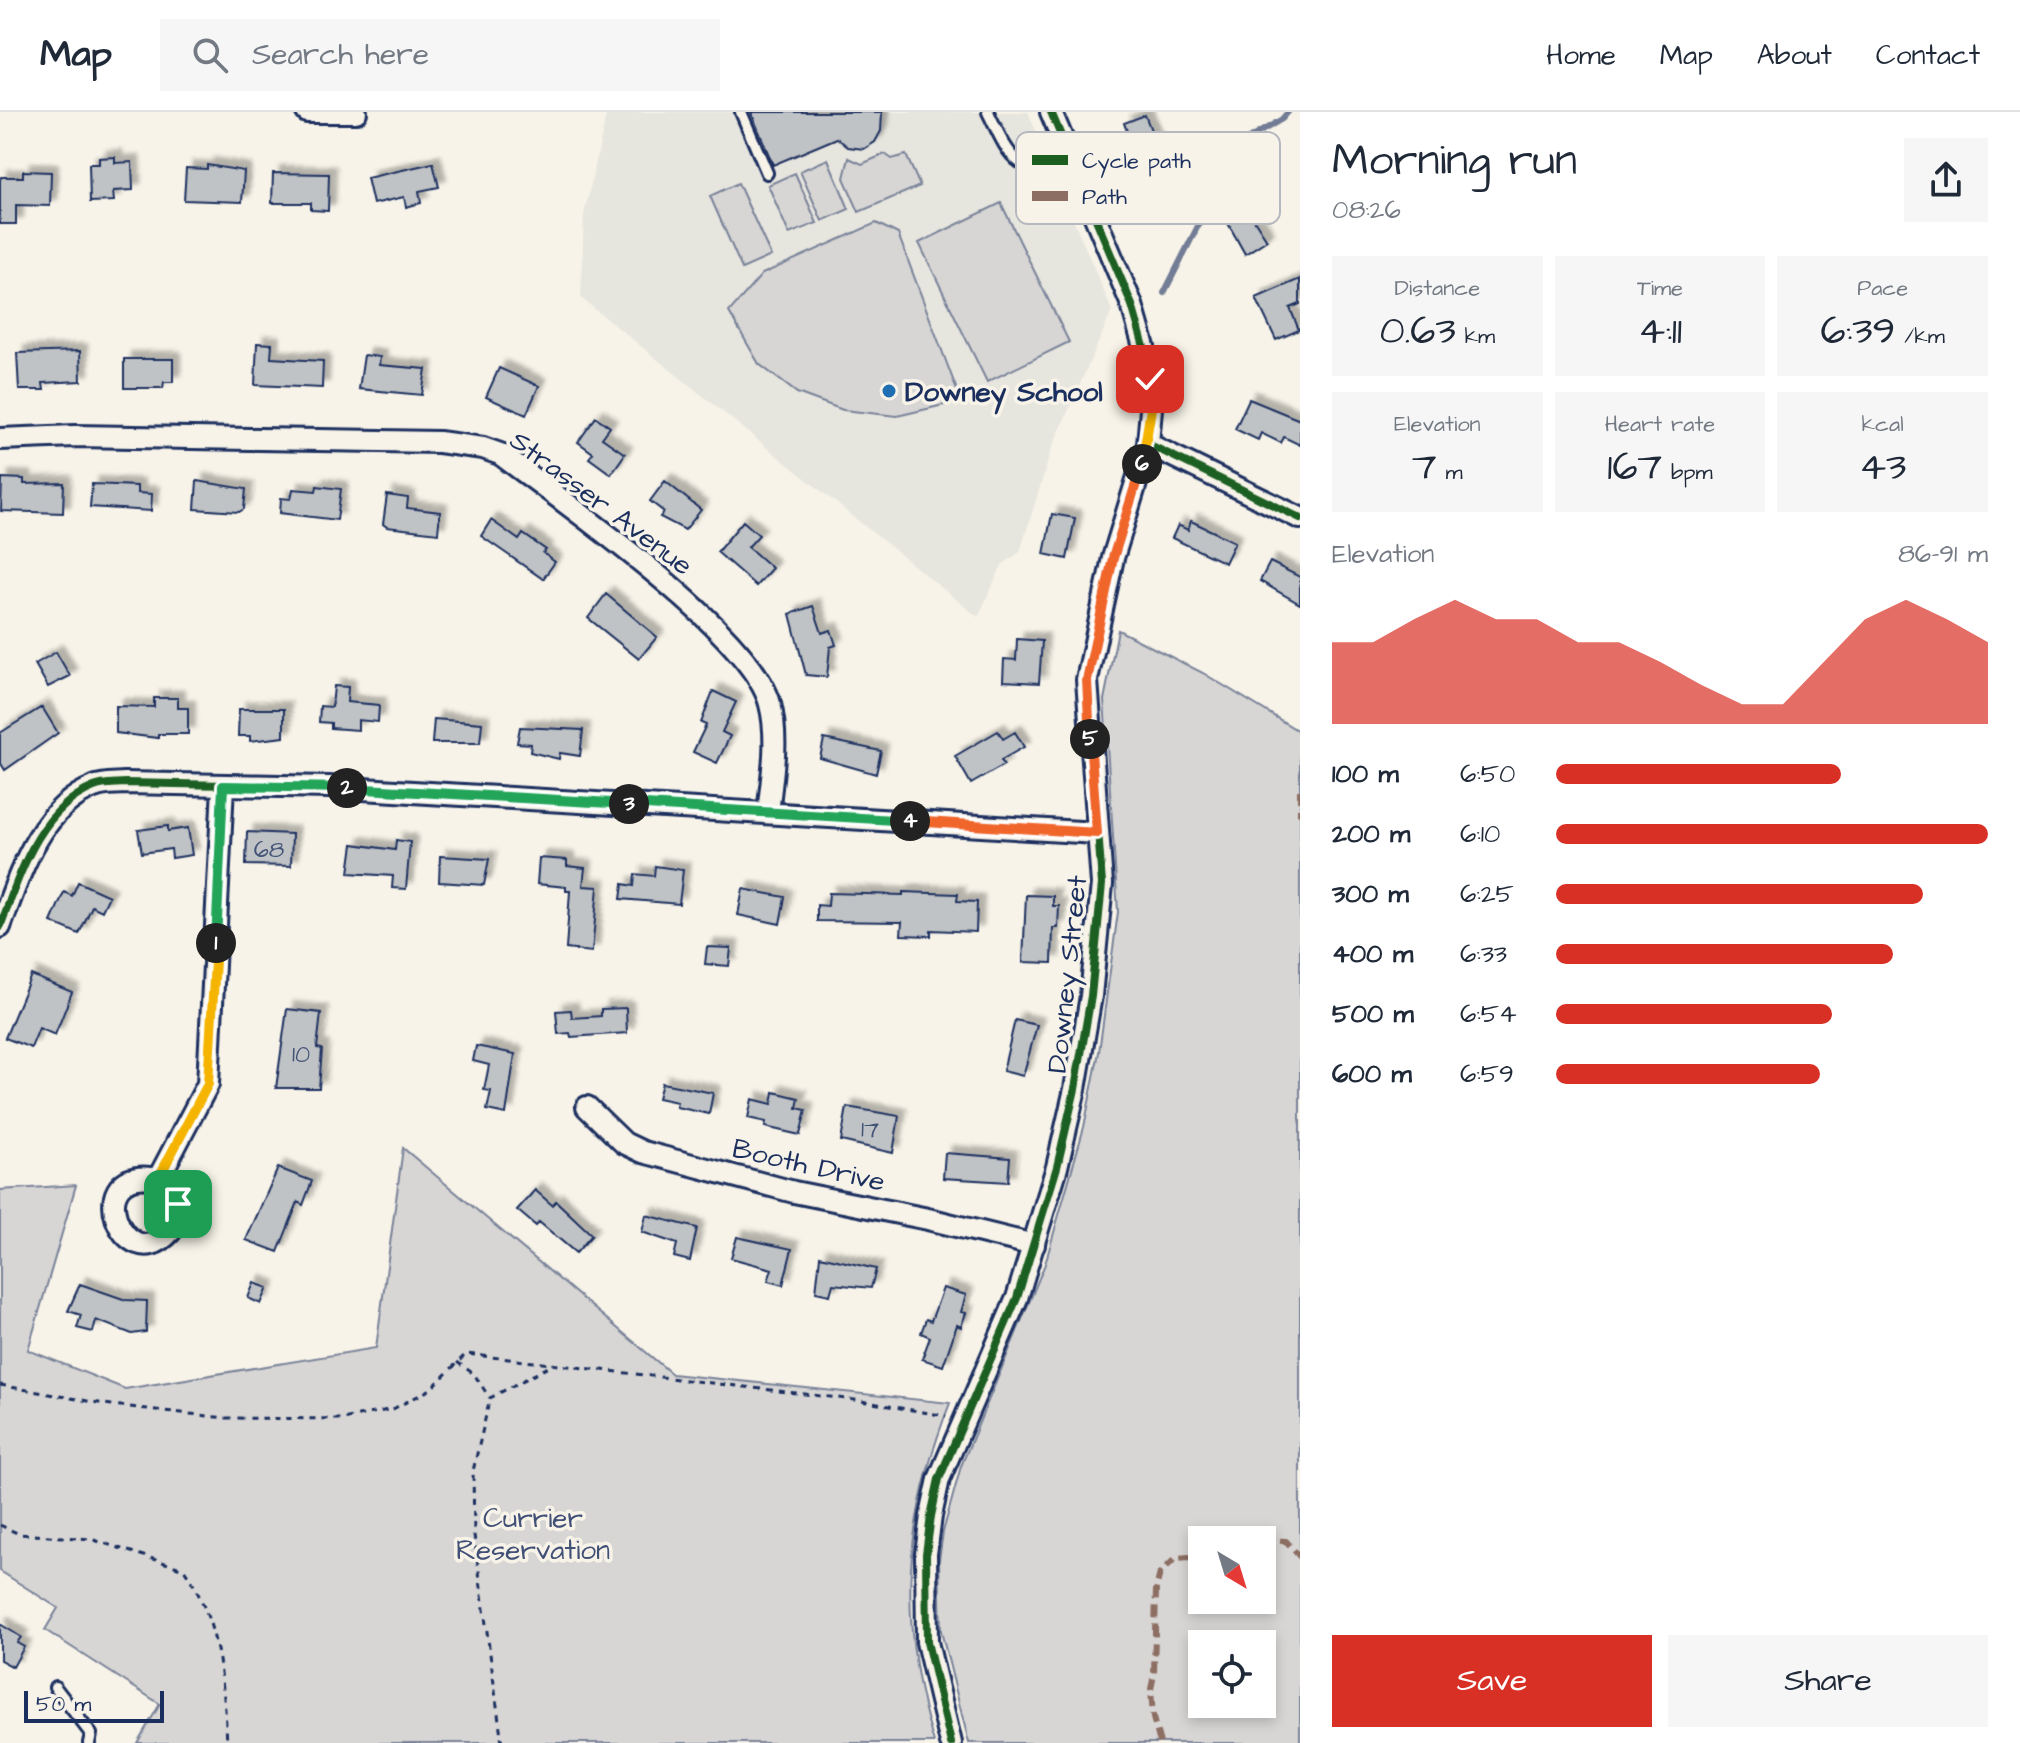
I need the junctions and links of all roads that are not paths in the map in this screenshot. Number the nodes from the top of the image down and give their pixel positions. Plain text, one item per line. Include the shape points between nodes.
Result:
1 (307, 112) edge
2 (356, 112) edge
3 (741, 112) edge
4 (988, 112) edge
5 (1051, 112) edge
6 (1060, 132) edge
7 (1016, 160) edge
8 (767, 173) dead end
9 (1099, 224) edge
10 (0, 439) edge
11 (1148, 444) junction
12 (1300, 518) edge
13 (223, 786) junction
14 (768, 813) junction
15 (1097, 833) junction
16 (0, 927) edge
17 (587, 1107) dead end
18 (158, 1179) dead end
19 (1034, 1245) junction
20 (55, 1687) dead end
21 (89, 1743) edge
22 (951, 1743) edge

1 - 2 street
3 - 8 lane
4 - 7 lane
5 - 6 street, Downey Street
9 - 11 street, Downey Street via 1143,341 1151,409
10 - 14 street, Strasser Avenue via 439,442 500,454 599,528 742,654 769,701 774,725
11 - 12 street
11 - 15 street, Downey Street via 1113,558 1087,680
13 - 14 street via 329,787
13 - 16 street via 125,783 95,786 82,794 37,840
13 - 18 street via 208,1084
14 - 15 street
15 - 19 street, Downey Street via 1102,884 1091,996 1075,1089
17 - 19 street, Booth Drive via 624,1143 643,1152
19 - 22 street, Downey Street via 999,1344 939,1479 926,1554 927,1642
20 - 21 lane via 91,1734

